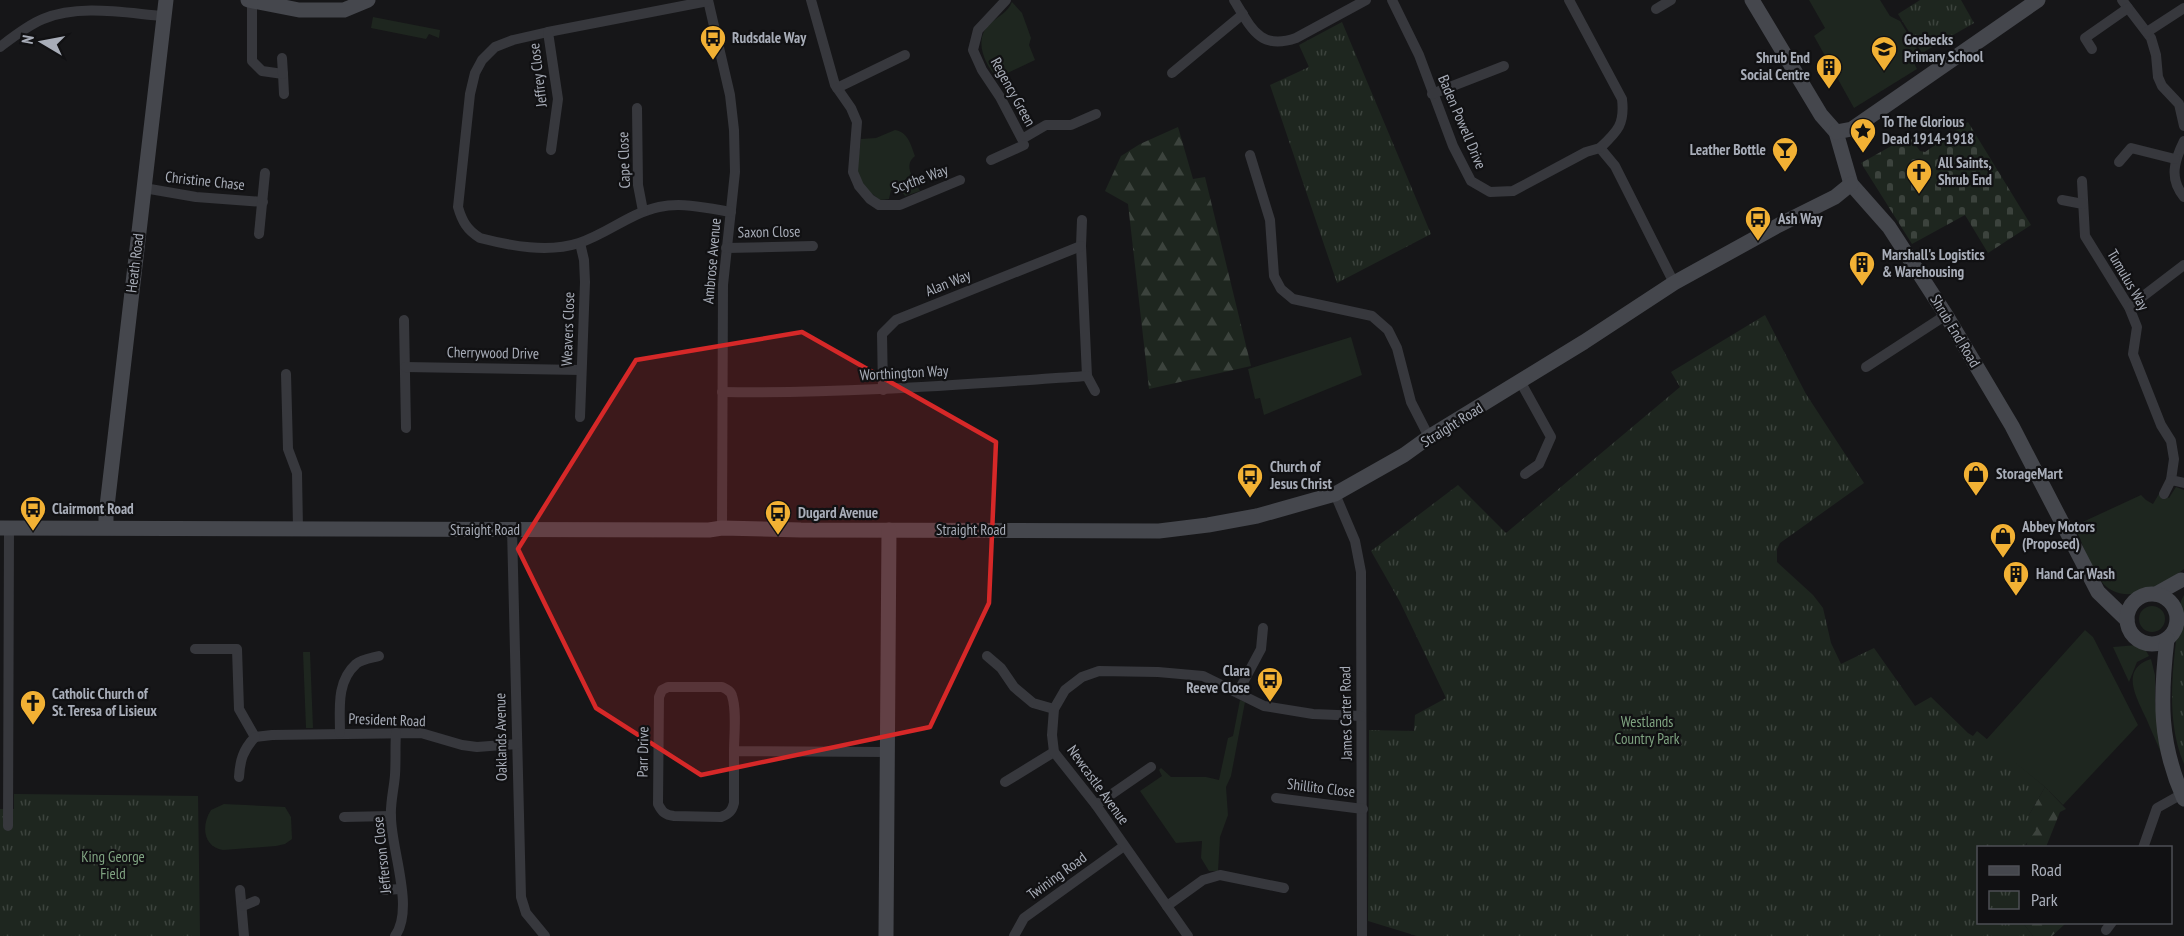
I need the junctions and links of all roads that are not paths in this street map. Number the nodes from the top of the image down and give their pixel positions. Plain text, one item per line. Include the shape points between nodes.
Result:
1 (166, 0) edge
2 (368, 0) edge
3 (708, 0) edge
4 (811, 0) edge
5 (1006, 0) edge
6 (1234, 0) edge
7 (1366, 0) edge
8 (1392, 0) edge
9 (1569, 0) edge
10 (1671, 0) edge
11 (1752, 0) edge
12 (2038, 0) edge
13 (256, 1) edge
14 (2125, 4) edge
15 (2184, 8) edge
16 (1656, 9) dead end
17 (1243, 14) junction
18 (163, 16) junction
19 (548, 32) junction
20 (2147, 32) junction
21 (0, 47) edge
22 (2091, 49) dead end
23 (904, 55) dead end
24 (282, 58) dead end
25 (1504, 66) dead end
26 (1172, 73) dead end
27 (283, 74) junction
28 (837, 88) junction
29 (284, 94) dead end
30 (1432, 94) junction
31 (2181, 103) edge
32 (637, 108) dead end
33 (1096, 114) dead end
34 (2184, 126) edge
35 (1836, 132) junction
36 (2184, 141) edge
37 (1024, 145) junction
38 (1600, 148) junction
39 (551, 150) dead end
40 (1250, 155) dead end
41 (2175, 159) junction
42 (991, 160) dead end
43 (2119, 162) dead end
44 (265, 173) dead end
45 (960, 180) dead end
46 (2082, 181) dead end
47 (1851, 184) junction
48 (144, 188) junction
49 (2184, 197) edge
50 (2062, 200) dead end
51 (263, 202) junction
52 (2083, 204) junction
53 (643, 212) junction
54 (731, 212) junction
55 (1082, 220) dead end
56 (259, 234) dead end
57 (580, 243) junction
58 (813, 246) dead end
59 (1081, 246) junction
60 (726, 248) junction
61 (2184, 267) edge
62 (1674, 283) junction
63 (2129, 307) junction
64 (1946, 315) junction
65 (404, 320) dead end
66 (405, 367) junction
67 (1866, 367) dead end
68 (582, 370) junction
69 (286, 374) dead end
70 (1087, 376) junction
71 (1520, 381) junction
72 (883, 390) junction
73 (1095, 391) dead end
74 (723, 392) junction
75 (580, 417) dead end
76 (406, 428) dead end
77 (1429, 437) junction
78 (1525, 474) dead end
79 (2171, 480) junction
80 (2184, 483) edge
81 (1335, 494) junction
82 (2164, 494) dead end
83 (106, 527) junction
84 (5, 528) edge
85 (722, 528) junction
86 (298, 529) junction
87 (512, 529) junction
88 (889, 530) junction
89 (2183, 579) edge
90 (2091, 580) junction
91 (2163, 598) junction
92 (2135, 601) junction
93 (2127, 620) junction
94 (1263, 628) dead end
95 (2167, 639) junction
96 (2150, 644) junction
97 (195, 649) dead end
98 (379, 656) dead end
99 (987, 656) dead end
100 (2163, 687) junction
101 (1238, 692) junction
102 (1054, 709) junction
103 (1361, 716) junction
104 (4, 727) edge
105 (340, 733) junction
106 (396, 733) junction
107 (255, 737) junction
108 (517, 744) junction
109 (735, 751) junction
110 (1054, 752) junction
111 (887, 753) junction
112 (1151, 766) dead end
113 (239, 777) dead end
114 (1005, 782) dead end
115 (2183, 797) edge
116 (1276, 798) dead end
117 (1096, 805) junction
118 (1363, 808) junction
119 (391, 816) junction
120 (344, 817) dead end
121 (8, 826) dead end
122 (1124, 846) junction
123 (2144, 846) edge
124 (1284, 888) dead end
125 (401, 889) junction
126 (240, 890) dead end
127 (384, 890) dead end
128 (255, 901) dead end
129 (243, 906) junction
130 (1167, 906) junction
131 (244, 936) edge
132 (394, 936) edge
133 (546, 936) edge
134 (886, 936) edge
135 (1014, 936) edge
136 (1188, 936) edge
137 (1362, 936) edge

1 - 18 street, Heath Road
2 - 13 street via 344,10 299,10
3 - 19 street
3 - 54 street, Ambrose Avenue via 734,130
4 - 28 street, Scythe Way
5 - 37 street, Regency Green via 978,30 973,50
6 - 17 street
7 - 17 street via 1284,42 1263,39
8 - 30 street, Baden Powell Drive via 1419,55
9 - 38 street via 1622,99 1624,116 1617,133
10 - 16 street
11 - 35 street, Shrub End Road via 1821,115
12 - 35 street via 1852,129
13 - 27 street via 252,61 262,71
14 - 20 street
14 - 22 street via 2081,34
15 - 20 street
17 - 26 street
18 - 21 street via 105,12 59,15 42,19
18 - 48 street, Heath Road
19 - 39 street, Jeffrey Close via 558,99
19 - 57 street via 495,47 475,73 458,207 462,222 480,238 553,248
20 - 31 street via 2162,86
23 - 28 street
24 - 27 street
25 - 30 street
27 - 29 street
28 - 45 street, Scythe Way via 857,122 854,172 870,199 879,205 900,205
30 - 38 street, Baden Powell Drive via 1471,181 1490,192 1513,191
31 - 34 street
32 - 53 street, Cape Close via 638,185
33 - 37 street, Regency Green via 1071,125 1046,124
35 - 47 street, Shrub End Road
36 - 41 street
37 - 42 street, Regency Green
38 - 62 street via 1616,166
40 - 77 street via 1270,220 1274,276 1281,289 1293,299 1372,316 1388,330 1397,348 1411,402
41 - 43 street via 2131,143
41 - 49 street via 2176,184
44 - 51 street, Christine Chase
46 - 52 street, Tumulus Way
47 - 62 street, Straight Road via 1835,197
47 - 64 street, Shrub End Road via 1889,227
48 - 51 street, Christine Chase
48 - 83 street, Heath Road
50 - 52 street
51 - 56 street, Christine Chase
52 - 63 street, Tumulus Way via 2085,236
53 - 54 street via 678,205
53 - 57 street
54 - 60 street, Ambrose Avenue
55 - 59 street
57 - 68 street, Weavers Close via 585,282
58 - 60 street, Saxon Close
59 - 70 street
59 - 72 street, Alan Way via 896,320 882,334
60 - 74 street, Ambrose Avenue
61 - 63 street
62 - 71 street, Straight Road
63 - 79 street, Tumulus Way via 2137,327 2133,354 2171,441
64 - 67 street
64 - 90 street, Shrub End Road via 2013,428
65 - 66 street
66 - 68 street, Cherrywood Drive
66 - 76 street
68 - 75 street, Weavers Close
69 - 86 street via 288,449 297,473
70 - 72 street, Worthington Way
70 - 73 street
71 - 77 street, Straight Road
71 - 78 street via 1551,437 1539,464
72 - 74 street, Worthington Way
74 - 85 street, Ambrose Avenue
77 - 81 street, Straight Road
79 - 80 street
79 - 82 street, Tumulus Way
81 - 88 street, Straight Road via 1257,516 1159,531
81 - 103 street, James Carter Road via 1355,541 1361,572
83 - 84 street, Straight Road
83 - 86 street, Straight Road
84 - 104 street
85 - 87 street, Straight Road
85 - 88 street, Straight Road
86 - 87 street, Straight Road
87 - 108 street, Oaklands Avenue
88 - 111 street
89 - 91 street
90 - 92 street, Shrub End Road via 2116,597
90 - 93 street, Shrub End Road via 2102,597
91 - 92 street via 2147,594
91 - 95 street via 2177,617
92 - 93 street
93 - 96 street via 2132,634
94 - 101 street via 1262,649
95 - 96 street
95 - 100 street
96 - 100 street
97 - 107 street via 237,649 239,709
98 - 105 street via 357,663 348,674 340,699
99 - 102 street via 1033,704
100 - 115 street via 2163,729 2170,764
101 - 102 street via 1203,676 1099,671 1082,677 1065,690
101 - 103 street via 1280,710
102 - 110 street, Newcastle Avenue
103 - 118 street, James Carter Road
104 - 121 street
105 - 106 street, President Road
105 - 107 street, President Road
106 - 108 street, President Road via 421,733 477,747
106 - 119 street, Jefferson Close
107 - 113 street via 241,758
108 - 133 street, Oaklands Avenue via 521,897 526,913
109 - 109 street, Parr Drive via 734,803 727,815 674,816 661,811 657,804 658,697 663,690 728,690 734,704
109 - 111 street
110 - 114 street
110 - 117 street, Newcastle Avenue
111 - 134 street
112 - 117 street
115 - 123 street via 2157,808
116 - 118 street, Shillito Close
117 - 122 street, Newcastle Avenue
118 - 137 street, James Carter Road
119 - 120 street
119 - 125 street, Jefferson Close
122 - 130 street, Newcastle Avenue
122 - 135 street, Twining Road via 1024,918
124 - 130 street via 1220,875 1203,880
125 - 127 street
125 - 132 street, Jefferson Close via 400,928
126 - 129 street
128 - 129 street
129 - 131 street
130 - 136 street, Newcastle Avenue

